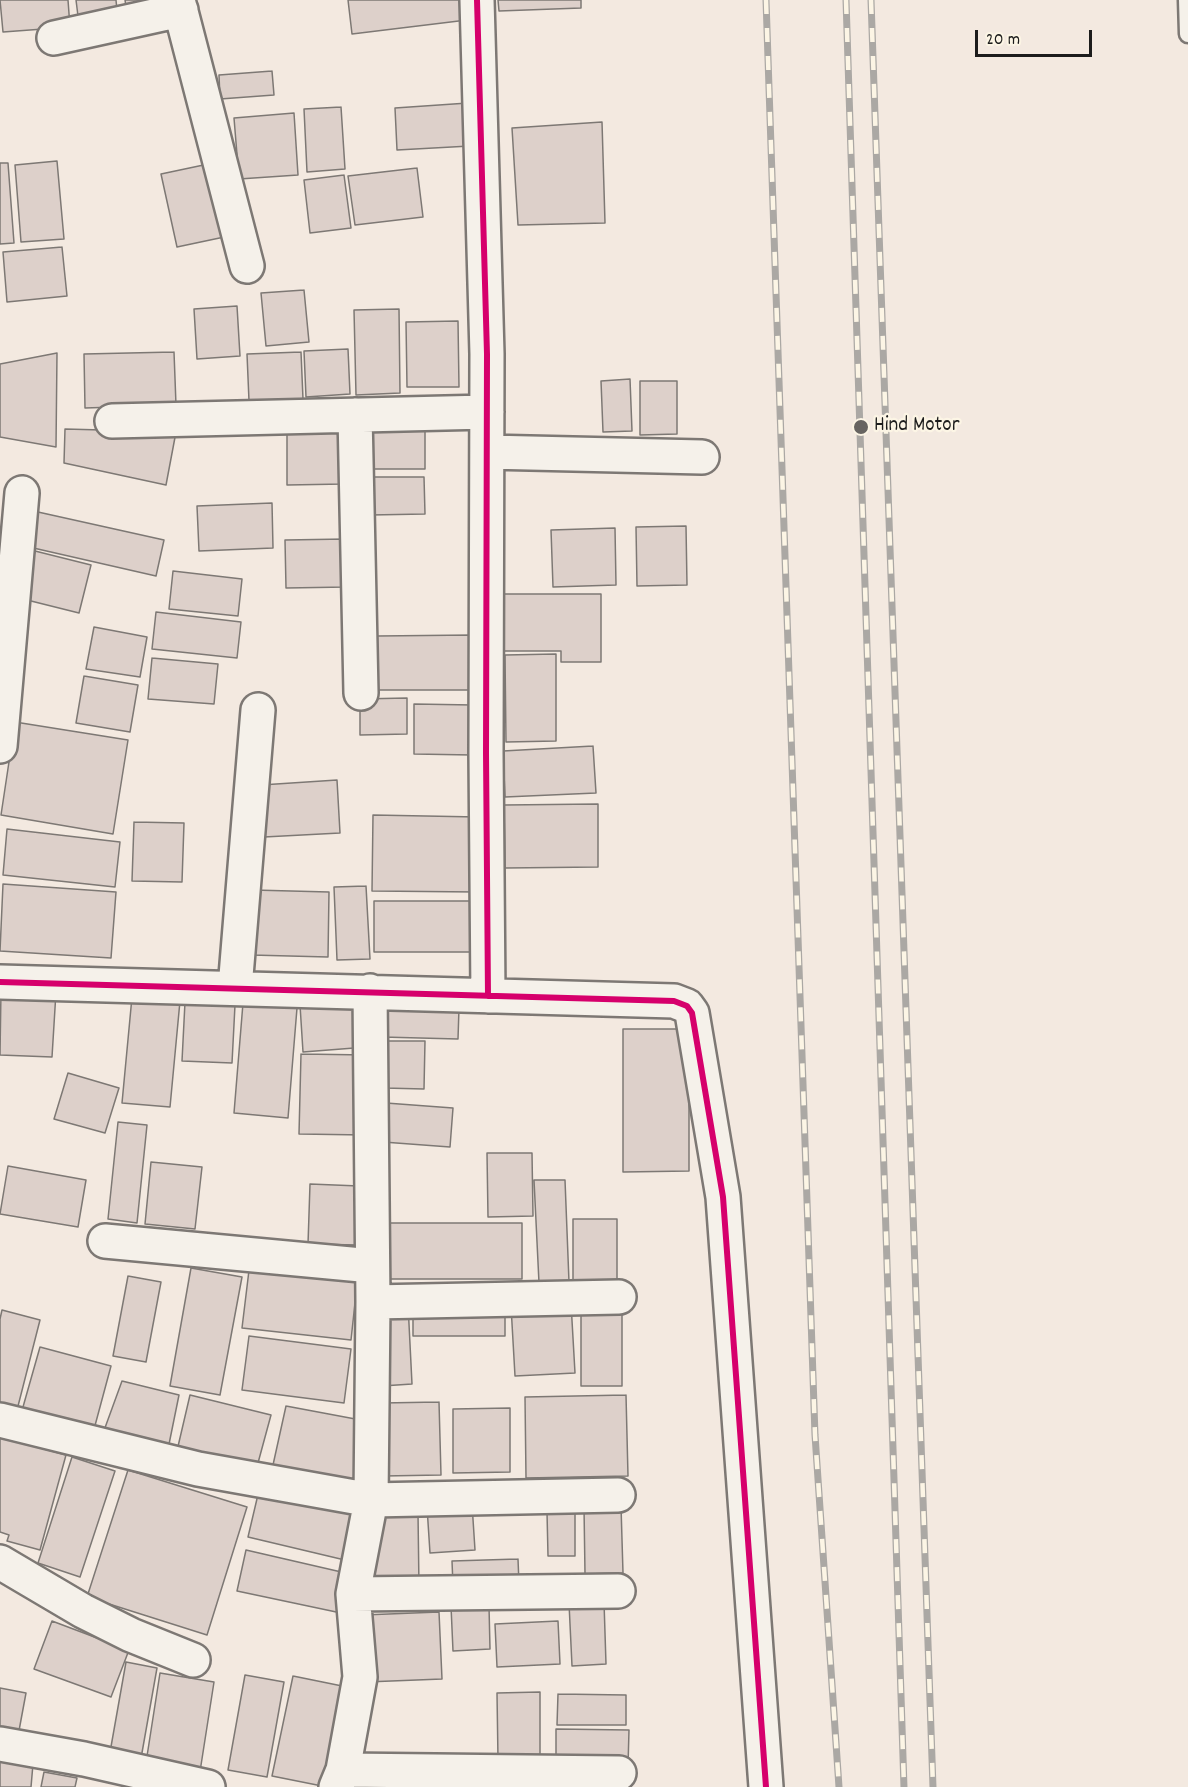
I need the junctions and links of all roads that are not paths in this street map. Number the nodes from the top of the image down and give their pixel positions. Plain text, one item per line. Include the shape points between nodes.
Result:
1 (477, 0) edge
2 (1187, 0) edge
3 (180, 5) edge
4 (1188, 34) edge
5 (54, 38) dead end
6 (247, 266) dead end
7 (487, 412) junction
8 (355, 415) junction
9 (112, 421) dead end
10 (487, 452) junction
11 (702, 457) dead end
12 (22, 493) dead end
13 (361, 693) dead end
14 (258, 710) dead end
15 (0, 746) edge
16 (0, 982) edge
17 (235, 988) junction
18 (370, 991) junction
19 (488, 996) junction
20 (105, 1241) dead end
21 (372, 1266) junction
22 (619, 1297) dead end
23 (373, 1302) junction
24 (0, 1420) edge
25 (618, 1495) dead end
26 (370, 1500) junction
27 (0, 1562) edge
28 (618, 1591) dead end
29 (353, 1594) junction
30 (193, 1660) dead end
31 (0, 1744) edge
32 (619, 1773) dead end
33 (339, 1779) edge
34 (208, 1787) edge
35 (766, 1787) edge

1 - 7 street
2 - 4 lane
3 - 5 street
3 - 6 street
7 - 8 street
7 - 10 street
8 - 9 street
8 - 13 street
10 - 11 street
10 - 19 street
12 - 15 street
14 - 17 street
16 - 17 street
17 - 18 street
18 - 19 street
18 - 21 street
19 - 35 street via 674,1001 687,1006 692,1013 723,1197
20 - 21 street
21 - 23 street
22 - 23 street
23 - 26 street
24 - 26 street via 198,1469
25 - 26 street
26 - 29 street
27 - 30 street via 83,1611
28 - 29 street
29 - 33 street via 360,1677
31 - 34 street
32 - 33 street

